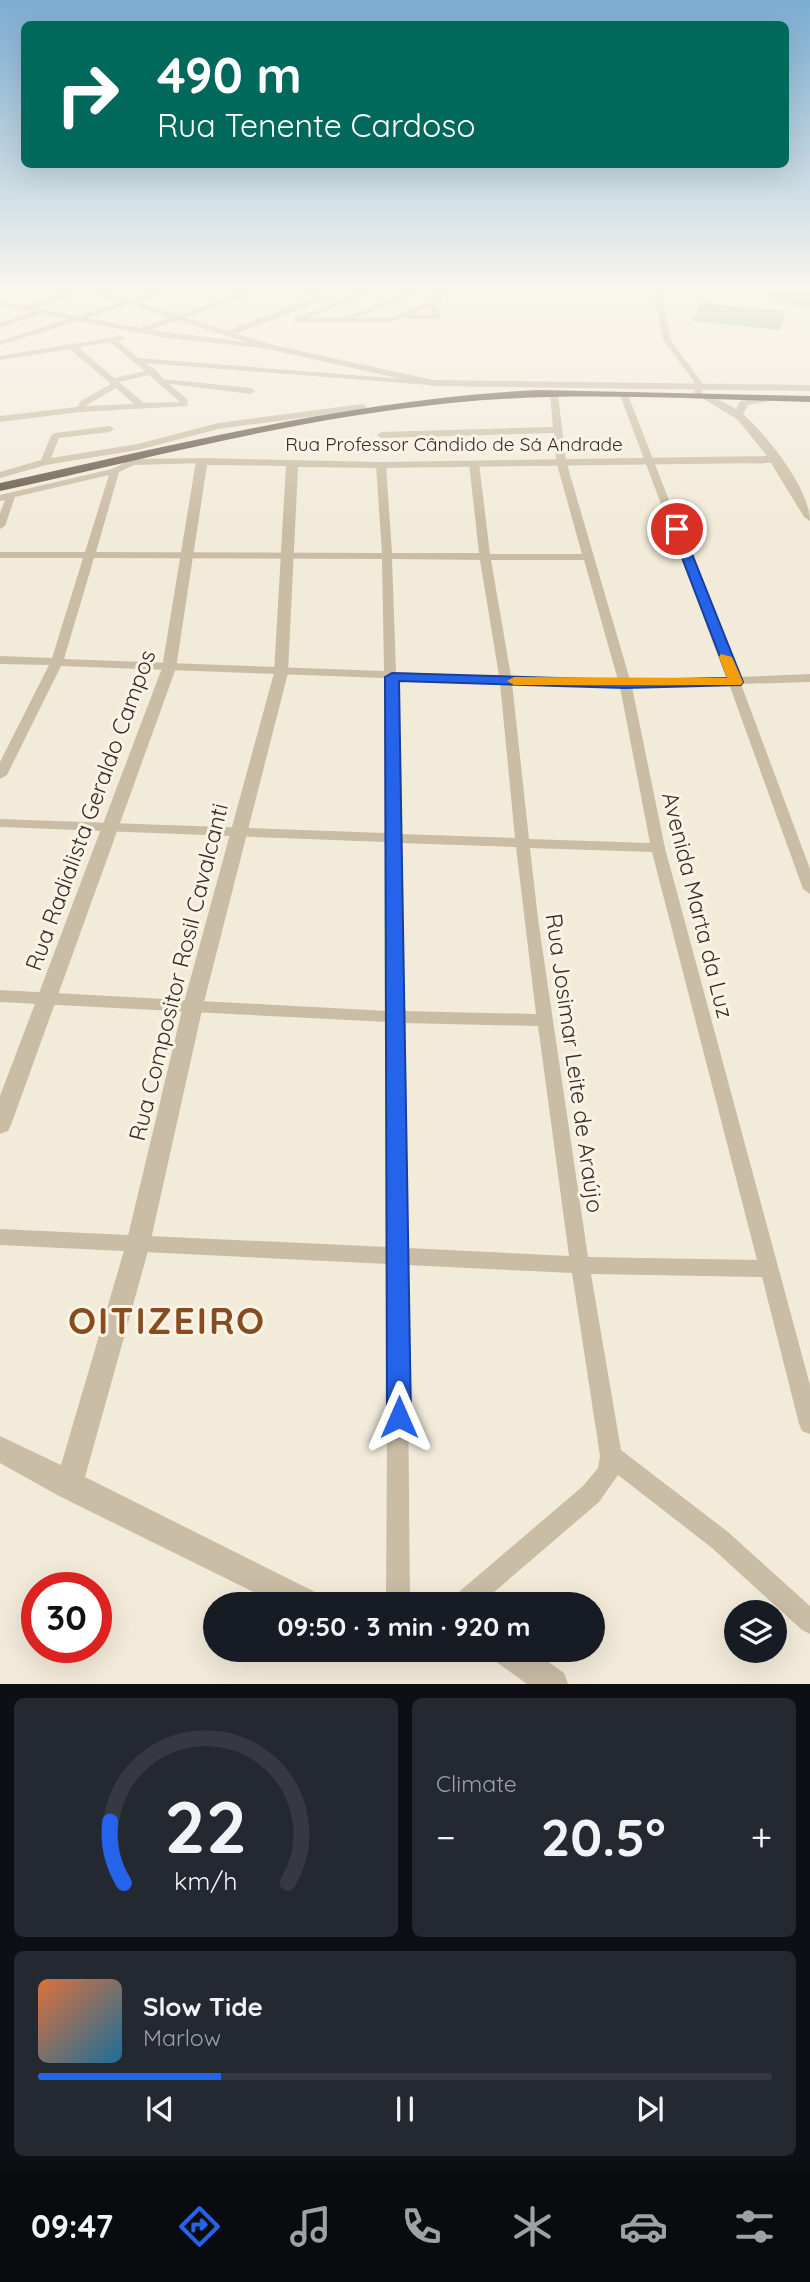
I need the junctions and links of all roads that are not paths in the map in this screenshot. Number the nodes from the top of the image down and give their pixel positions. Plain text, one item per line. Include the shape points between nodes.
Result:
1 (96, 367) edge
2 (145, 367) edge
3 (221, 367) edge
4 (364, 367) edge
5 (685, 367) edge
6 (153, 372) junction
7 (164, 382) junction
8 (115, 383) junction
9 (446, 384) junction
10 (659, 389) junction
11 (251, 391) dead end
12 (702, 392) junction
13 (768, 393) junction
14 (791, 393) junction
15 (554, 395) junction
16 (624, 396) junction
17 (810, 396) edge
18 (143, 407) junction
19 (362, 408) junction
20 (80, 409) junction
21 (739, 413) junction
22 (0, 419) edge
23 (110, 429) dead end
24 (557, 429) junction
25 (381, 435) dead end
26 (776, 459) junction
27 (130, 461) junction
28 (202, 461) junction
29 (561, 461) junction
30 (649, 461) junction
31 (45, 462) junction
32 (0, 463) edge
33 (292, 463) junction
34 (474, 463) junction
35 (34, 464) junction
36 (381, 465) junction
37 (116, 471) junction
38 (0, 475) edge
39 (0, 484) edge
40 (6, 497) edge
41 (810, 517) edge
42 (0, 526) edge
43 (0, 555) edge
44 (88, 556) junction
45 (188, 557) junction
46 (389, 557) junction
47 (485, 557) junction
48 (590, 557) junction
49 (288, 558) junction
50 (0, 660) edge
51 (57, 663) junction
52 (169, 668) junction
53 (281, 673) junction
54 (392, 677) junction
55 (810, 678) edge
56 (504, 681) junction
57 (736, 682) junction
58 (625, 684) junction
59 (0, 775) edge
60 (0, 822) edge
61 (111, 826) junction
62 (241, 832) junction
63 (392, 838) junction
64 (522, 845) junction
65 (657, 848) junction
66 (810, 889) edge
67 (0, 996) edge
68 (47, 998) junction
69 (193, 1006) junction
70 (395, 1017) junction
71 (547, 1020) junction
72 (0, 1125) edge
73 (0, 1237) edge
74 (138, 1244) junction
75 (400, 1256) junction
76 (580, 1265) junction
77 (769, 1269) junction
78 (810, 1424) edge
79 (0, 1449) edge
80 (611, 1456) junction
81 (69, 1486) junction
82 (285, 1592) edge
83 (398, 1592) edge
84 (476, 1592) edge
85 (810, 1622) edge
86 (522, 1662) edge
87 (552, 1684) edge

1 - 8 street
2 - 6 street
3 - 9 street
4 - 9 street
5 - 12 street
6 - 7 street
6 - 8 street
7 - 11 street
7 - 18 street via 186,402
8 - 18 street
8 - 20 street
9 - 10 street
10 - 12 highway
10 - 19 highway via 493,392
12 - 13 highway
12 - 14 highway
12 - 16 highway
12 - 21 street
13 - 14 highway
13 - 17 highway
13 - 21 street via 744,403
14 - 17 highway
15 - 16 highway
15 - 24 street, Avenida Marta da Luz
15 - 27 highway via 448,400 353,413
16 - 30 street
18 - 20 street
19 - 31 street via 218,426 120,451
19 - 39 highway
20 - 22 street
21 - 26 street
23 - 31 street via 55,436
24 - 25 street
24 - 29 street, Avenida Marta da Luz
26 - 30 street, Rua Professor Cândido de Sá Andrade
26 - 41 street
27 - 28 street, Rua Professor Cândido de Sá Andrade
27 - 37 street
27 - 39 highway
28 - 33 street, Rua Professor Cândido de Sá Andrade
28 - 45 street, Rua Radialista Geraldo Campos
29 - 30 street, Rua Professor Cândido de Sá Andrade
29 - 34 street, Rua Professor Cândido de Sá Andrade
29 - 48 street, Avenida Marta da Luz
30 - 57 street
31 - 35 street
32 - 35 street
33 - 36 street, Rua Professor Cândido de Sá Andrade
33 - 49 street, Rua Compositor Rosil Cavalcanti
34 - 36 street, Rua Professor Cândido de Sá Andrade
34 - 47 street, Rua Josimar Leite de Araújo
35 - 38 street
36 - 46 street
37 - 40 street
37 - 44 street
40 - 42 street
43 - 44 street
44 - 45 street
44 - 51 street
45 - 49 street
45 - 52 street, Rua Radialista Geraldo Campos
46 - 47 street
46 - 49 street
46 - 54 street
47 - 48 street
47 - 56 street, Rua Josimar Leite de Araújo
48 - 58 street, Avenida Marta da Luz
49 - 53 street, Rua Compositor Rosil Cavalcanti
50 - 51 street
51 - 52 street
51 - 59 street
52 - 53 street
52 - 61 street, Rua Radialista Geraldo Campos
53 - 54 street
53 - 62 street, Rua Compositor Rosil Cavalcanti
54 - 56 street
54 - 63 street
55 - 57 street
56 - 58 street
56 - 64 street, Rua Josimar Leite de Araújo
57 - 58 street
57 - 66 street
58 - 65 street, Avenida Marta da Luz
60 - 61 street
61 - 62 street
61 - 68 street, Rua Radialista Geraldo Campos
62 - 63 street
62 - 69 street, Rua Compositor Rosil Cavalcanti
63 - 64 street
63 - 70 street
64 - 65 street
64 - 71 street, Rua Josimar Leite de Araújo
65 - 77 street, Avenida Marta da Luz
67 - 68 street
68 - 69 street
68 - 72 street, Rua Radialista Geraldo Campos
69 - 70 street
69 - 74 street, Rua Compositor Rosil Cavalcanti
70 - 71 street
70 - 75 street
71 - 76 street, Rua Josimar Leite de Araújo
73 - 74 street
74 - 75 street
74 - 81 street, Rua Compositor Rosil Cavalcanti
75 - 76 street
75 - 83 street
76 - 77 street
76 - 80 street, Rua Josimar Leite de Araújo
77 - 78 street, Avenida Marta da Luz
79 - 81 street
80 - 84 street via 608,1473 591,1494
80 - 85 street via 720,1539
81 - 82 street
86 - 87 street

